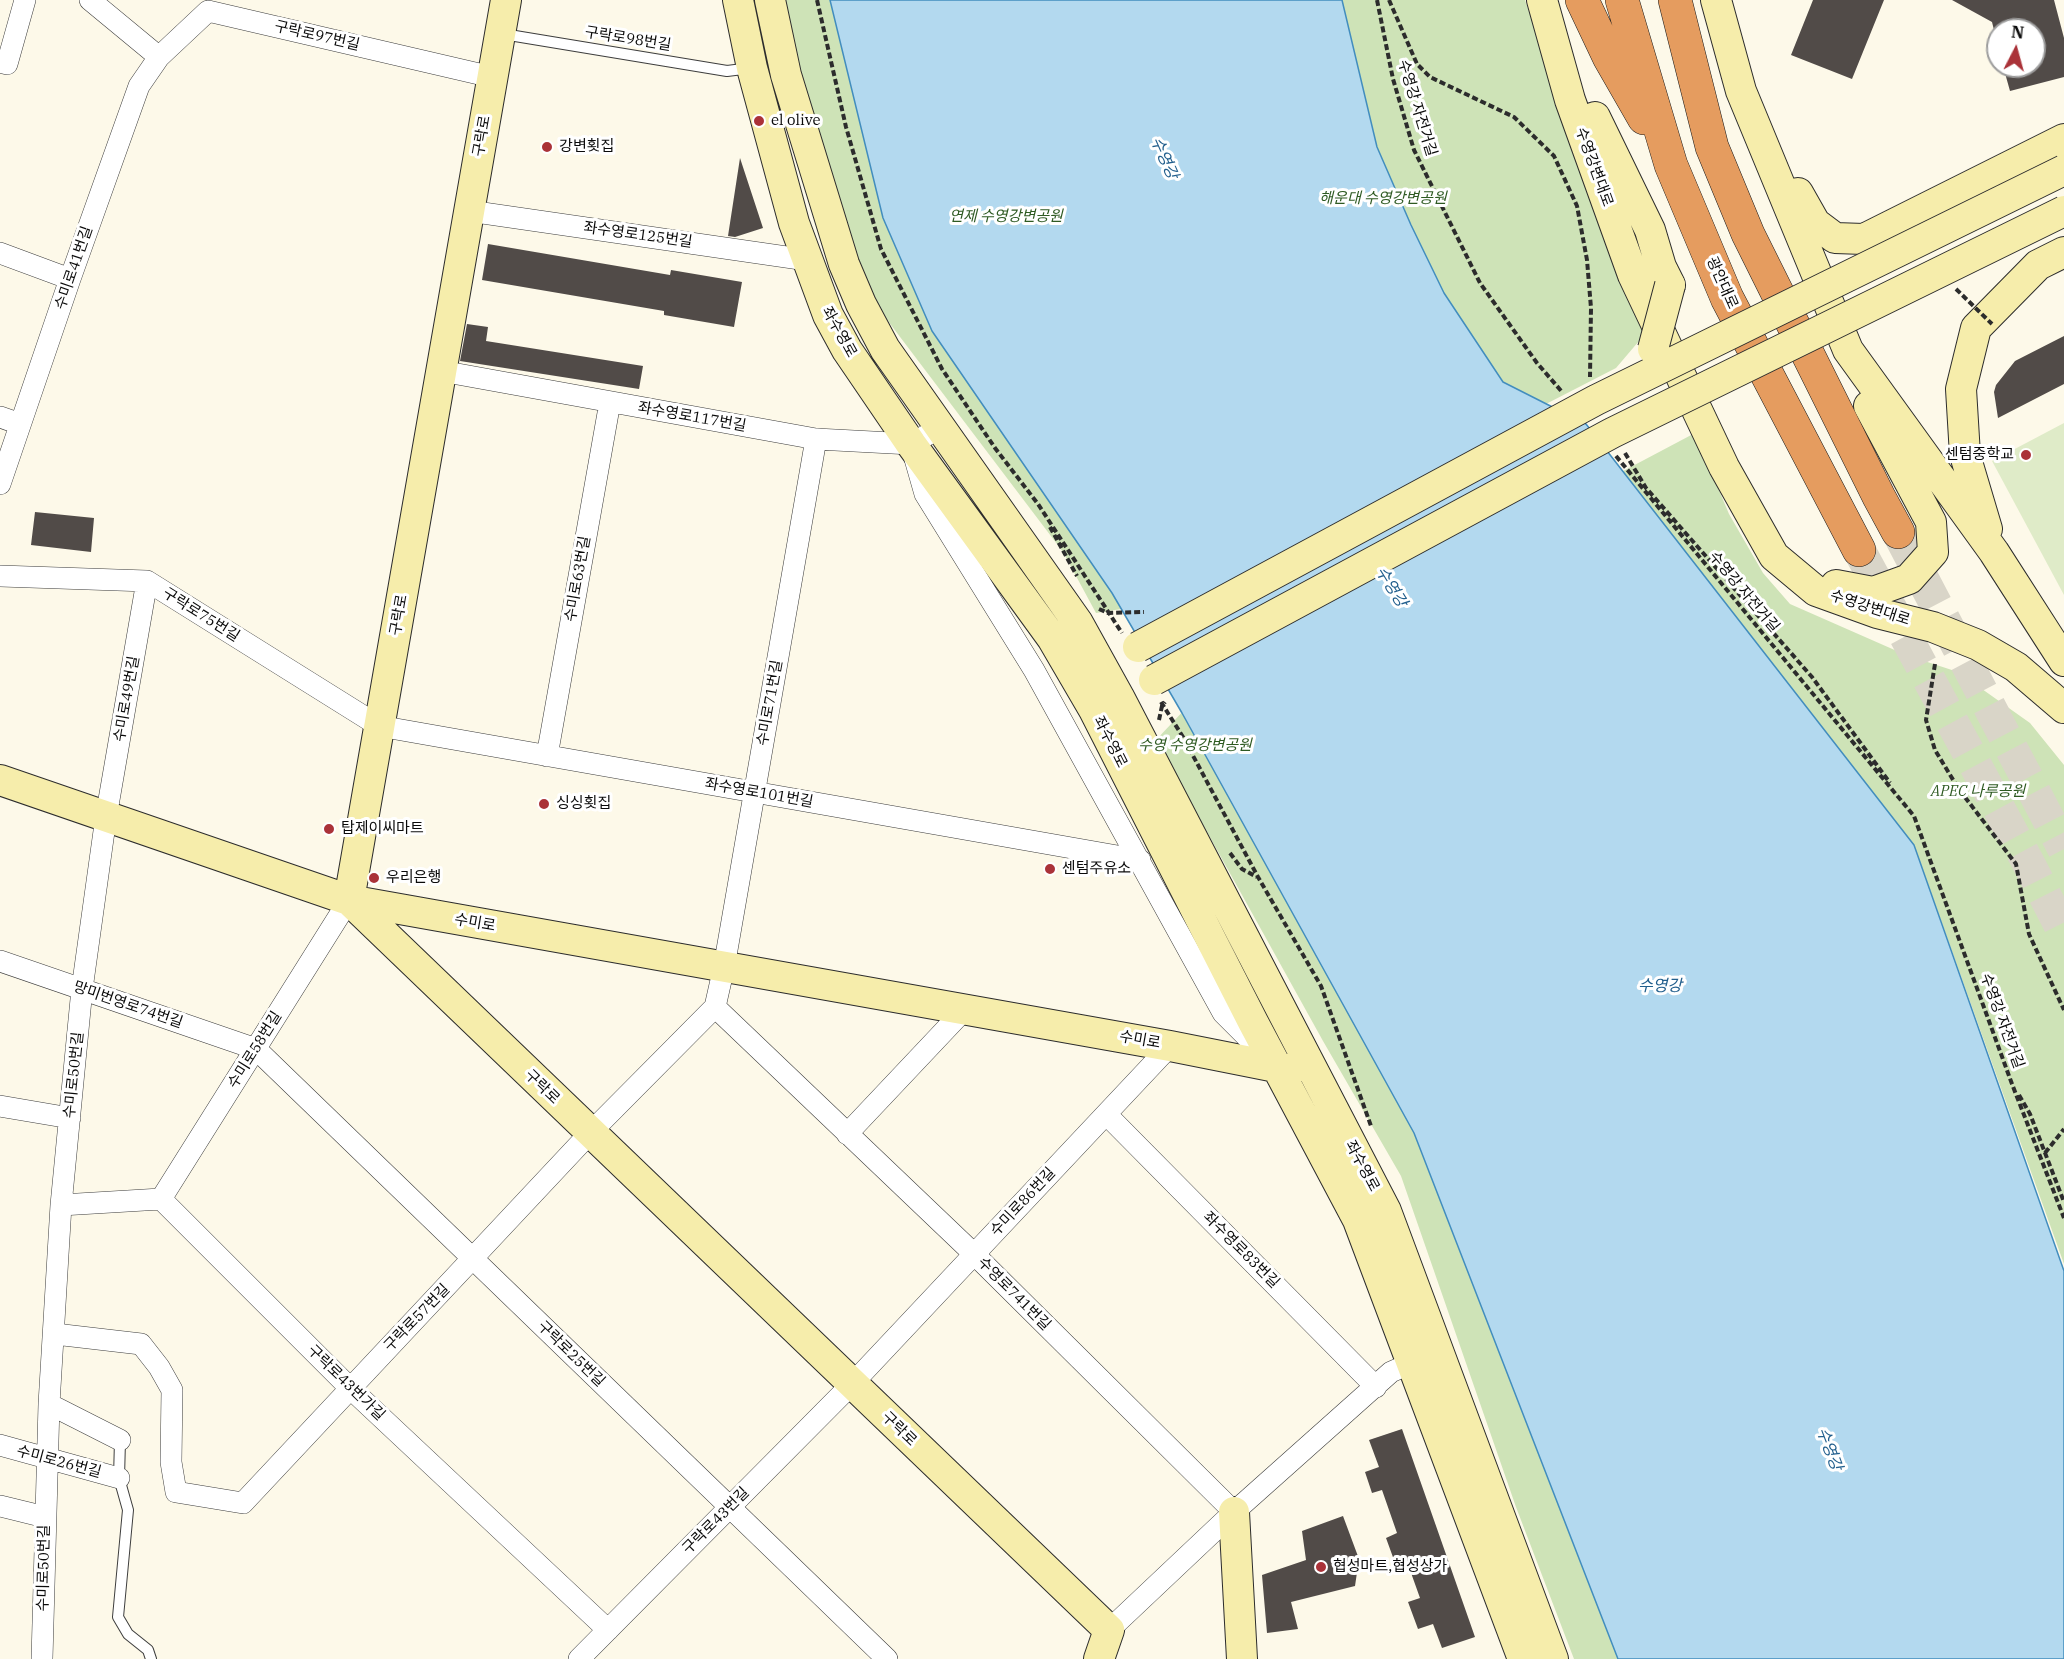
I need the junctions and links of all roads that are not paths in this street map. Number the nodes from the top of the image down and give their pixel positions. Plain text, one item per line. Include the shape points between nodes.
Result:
1 (25, 0) edge
2 (90, 0) edge
3 (506, 0) edge
4 (738, 0) edge
5 (770, 0) edge
6 (1542, 0) edge
7 (1558, 0) edge
8 (1582, 0) edge
9 (1622, 0) edge
10 (1675, 0) edge
11 (1716, 0) edge
12 (210, 4) edge
13 (500, 33) junction
14 (159, 57) junction
15 (0, 62) edge
16 (752, 68) junction
17 (492, 77) junction
18 (1741, 91) junction
19 (2064, 139) edge
20 (1671, 165) junction
21 (2064, 170) edge
22 (469, 211) junction
23 (2064, 211) edge
24 (2064, 252) edge
25 (0, 253) edge
26 (807, 260) junction
27 (69, 279) junction
28 (1848, 350) junction
29 (441, 371) junction
30 (1582, 400) junction
31 (610, 402) junction
32 (0, 417) edge
33 (20, 424) junction
34 (941, 427) junction
35 (816, 439) junction
36 (911, 444) junction
37 (0, 484) edge
38 (1898, 532) tunnel mouth
39 (1859, 550) tunnel mouth
40 (1994, 552) junction
41 (1774, 556) junction
42 (0, 576) edge
43 (147, 581) junction
44 (2064, 660) edge
45 (1088, 672) junction
46 (1106, 704) junction
47 (2064, 708) edge
48 (379, 726) junction
49 (547, 756) junction
50 (0, 780) edge
51 (754, 792) junction
52 (106, 817) junction
53 (1140, 860) junction
54 (349, 900) junction
55 (0, 962) edge
56 (724, 966) junction
57 (82, 989) junction
58 (715, 1007) junction
59 (965, 1010) junction
60 (1170, 1046) junction
61 (256, 1049) junction
62 (1279, 1068) junction
63 (1314, 1073) junction
64 (0, 1107) edge
65 (1106, 1114) junction
66 (70, 1118) junction
67 (590, 1132) junction
68 (847, 1134) junction
69 (161, 1199) junction
70 (62, 1205) junction
71 (974, 1254) junction
72 (473, 1260) junction
73 (55, 1334) junction
74 (1439, 1352) junction
75 (1411, 1362) junction
76 (852, 1384) junction
77 (1376, 1387) junction
78 (350, 1388) junction
79 (49, 1404) junction
80 (120, 1440) joint
81 (0, 1446) edge
82 (46, 1460) junction
83 (119, 1478) junction
84 (0, 1506) edge
85 (729, 1507) junction
86 (1234, 1512) junction
87 (45, 1517) junction
88 (608, 1630) junction
89 (1109, 1630) junction
90 (42, 1659) edge
91 (152, 1659) edge
92 (579, 1659) edge
93 (887, 1659) edge
94 (1099, 1659) edge
95 (1242, 1659) edge
96 (1523, 1659) edge
97 (1553, 1659) edge

1 - 15 street via 7,64
2 - 14 street
3 - 13 main road, 구락로
4 - 16 main road, 좌수영로
5 - 34 main road, 좌수영로 via 786,75 844,264 885,349
6 - 41 main road, 수영강변대로 via 1570,100 1633,275 1724,466
7 - 30 main road, bridge via 1564,29 1599,128 1650,230 1670,285 1653,349 1625,377
8 - 20 highway via 1609,57
9 - 20 highway, 광안대로
10 - 38 highway via 1712,147 1748,234
11 - 18 main road
12 - 14 street, 구락로97번길
12 - 17 street, 구락로97번길
13 - 16 lane, 구락로98번길 via 727,71
13 - 17 main road, 구락로
14 - 27 street, 수미로41번길 via 139,86
16 - 26 main road, 좌수영로
17 - 22 main road, 구락로
18 - 19 main road via 1815,223 1835,238 1864,239
18 - 28 main road
20 - 39 highway, 광안대로 via 1727,298
21 - 30 main road, bridge
22 - 26 street, 좌수영로125번길
22 - 29 main road, 구락로
23 - 46 main road, 좌수영로, bridge via 1612,433
24 - 40 main road via 2038,265 1976,328 1960,389 1965,455
25 - 27 street
26 - 36 main road, 좌수영로 via 828,315 847,350
27 - 33 street, 수미로41번길
28 - 40 main road
28 - 41 main road via 1869,406 1931,522 1933,552 1909,579 1873,592 1834,584
29 - 31 street, 좌수영로117번길
29 - 48 main road, 구락로
30 - 45 main road, bridge
31 - 35 street, 좌수영로117번길
31 - 49 street, 수미로63번길
32 - 33 street
33 - 37 street, 수미로41번길
34 - 36 street
34 - 45 main road, 좌수영로 via 1078,623
35 - 36 street, 좌수영로117번길
35 - 51 street, 수미로71번길
36 - 45 main road, 좌수영로 via 1052,638
36 - 53 street via 926,494 1034,670
40 - 44 main road
41 - 47 main road, 수영강변대로 via 1816,591 1978,645 2016,668
42 - 43 street, 구락로75번길
43 - 48 street, 구락로75번길
43 - 52 street, 수미로49번길
45 - 46 main road, 좌수영로
46 - 62 main road, 좌수영로 via 1248,1011
46 - 63 main road, 좌수영로
48 - 49 street, 좌수영로101번길
48 - 54 main road, 구락로
49 - 51 street, 좌수영로101번길
50 - 52 main road, 수미로
51 - 53 street, 좌수영로101번길
51 - 56 street, 수미로71번길
52 - 54 main road, 수미로
52 - 57 street, 수미로50번길
53 - 62 street via 1224,1013
54 - 56 main road, 수미로
54 - 61 street, 수미로58번길
54 - 67 main road, 구락로
55 - 57 street, 망미번영로74번길
56 - 58 street
56 - 59 main road, 수미로
57 - 61 street, 망미번영로74번길
57 - 66 street, 수미로50번길
58 - 67 street
58 - 68 street, 수영로741번길
59 - 60 main road, 수미로
59 - 68 street
60 - 62 main road, 수미로
60 - 65 street, 수미로86번길
61 - 69 street, 수미로58번길
61 - 72 street, 구락로25번길
62 - 63 main road, 수미로
62 - 75 main road, 좌수영로 via 1358,1220
63 - 74 main road, 좌수영로 via 1386,1211
64 - 66 street
65 - 71 street, 수미로86번길
65 - 77 street, 좌수영로83번길
66 - 70 street, 수미로50번길
67 - 72 street, 구락로57번길
67 - 76 main road, 구락로
68 - 71 street, 수영로741번길
69 - 70 street
69 - 78 street, 구락로43번가길
70 - 73 street, 수미로50번길
71 - 76 street, 수미로86번길
71 - 86 street, 수영로741번길
72 - 78 street, 구락로57번길
72 - 85 street, 구락로25번길
73 - 78 street, 구락로57번길 via 141,1344 159,1366 172,1390 171,1461 176,1492 243,1503
73 - 79 street, 수미로50번길
74 - 75 street
74 - 97 main road, 좌수영로
75 - 77 street via 1391,1372
75 - 96 main road, 좌수영로
76 - 85 street, 구락로43번길
76 - 89 main road, 구락로
77 - 86 street
78 - 88 street, 구락로43번가길
79 - 80 street
79 - 82 street, 수미로50번길
80 - 83 lane
81 - 82 street, 수미로26번길
82 - 83 street, 수미로26번길
82 - 87 street, 수미로50번길
83 - 91 lane via 128,1510 118,1617
84 - 87 street
85 - 88 street, 구락로43번길
85 - 93 street, 구락로25번길
86 - 89 street
86 - 95 main road
87 - 90 street, 수미로50번길
88 - 92 street, 구락로43번길
89 - 94 main road

